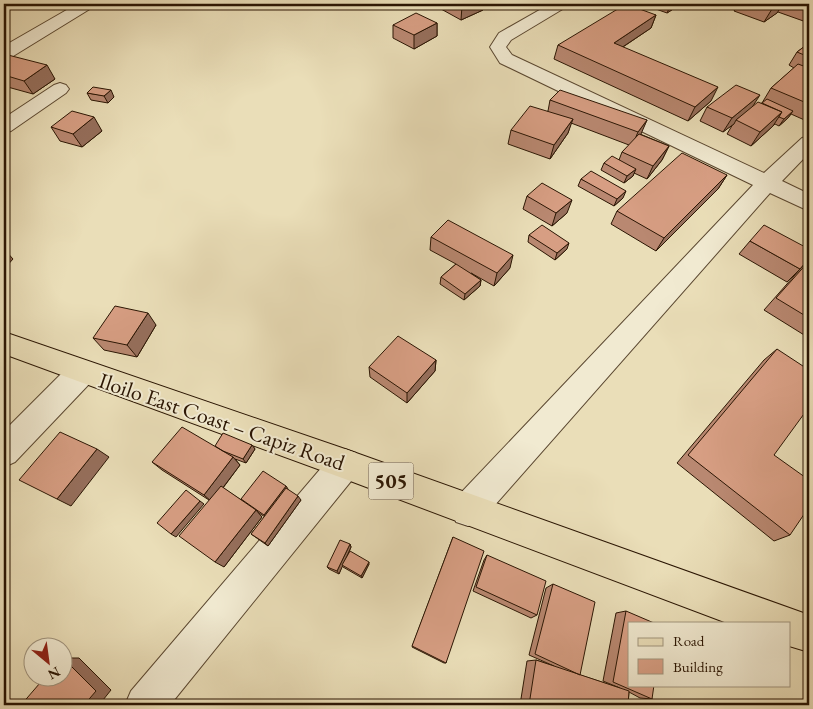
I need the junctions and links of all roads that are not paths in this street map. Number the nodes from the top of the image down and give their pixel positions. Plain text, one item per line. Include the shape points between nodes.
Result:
1 (88, 4) edge
2 (561, 4) edge
3 (4, 54) edge
4 (60, 89) dead end
5 (4, 127) edge
6 (809, 142) edge
7 (768, 182) junction
8 (809, 203) edge
9 (4, 343) edge
10 (82, 372) junction
11 (4, 452) edge
12 (345, 464) junction
13 (468, 510) junction
14 (775, 622) edge
15 (790, 627) edge
16 (809, 634) edge
17 (145, 705) edge

1 - 3 street via 28,36
2 - 7 street via 505,37 498,47 506,59
4 - 5 street
6 - 7 street
7 - 8 street
7 - 13 street
9 - 10 main road, Iloilo East Coast – Capiz Road / 505
10 - 11 street
10 - 12 main road, Iloilo East Coast – Capiz Road / 505
12 - 13 main road, Iloilo East Coast – Capiz Road / 505
12 - 17 street
13 - 14 main road, Iloilo East Coast – Capiz Road / 505
15 - 16 main road

